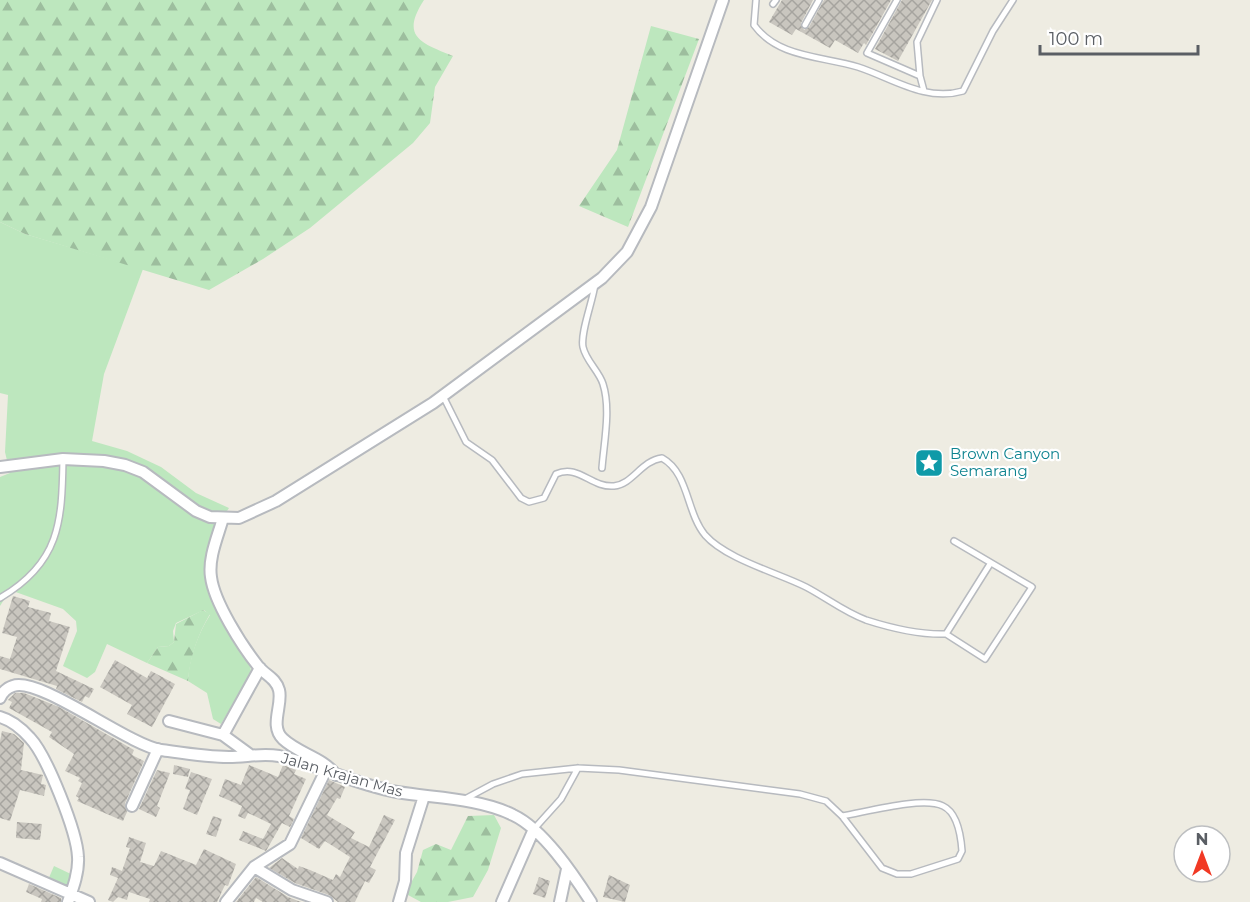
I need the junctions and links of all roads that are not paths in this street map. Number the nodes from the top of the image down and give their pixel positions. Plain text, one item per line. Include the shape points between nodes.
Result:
1 (723, 0) edge
2 (756, 0) edge
3 (819, 0) edge
4 (897, 0) edge
5 (937, 0) edge
6 (1013, 0) edge
7 (805, 25) dead end
8 (920, 76) junction
9 (924, 91) junction
10 (595, 282) junction
11 (442, 396) junction
12 (63, 459) junction
13 (0, 466) edge
14 (602, 468) dead end
15 (223, 518) junction
16 (954, 541) dead end
17 (990, 564) junction
18 (0, 598) edge
19 (946, 634) junction
20 (260, 668) junction
21 (0, 698) edge
22 (0, 717) edge
23 (169, 721) dead end
24 (223, 735) junction
25 (158, 749) junction
26 (249, 754) junction
27 (578, 768) junction
28 (330, 774) junction
29 (424, 796) junction
30 (458, 802) junction
31 (132, 806) dead end
32 (842, 816) junction
33 (534, 829) junction
34 (0, 863) edge
35 (254, 867) junction
36 (567, 869) junction
37 (69, 898) edge
38 (313, 900) edge
39 (89, 902) edge
40 (226, 902) edge
41 (327, 902) edge
42 (399, 902) edge
43 (502, 902) edge
44 (560, 902) edge
45 (591, 902) edge

1 - 10 street via 651,207 627,252
2 - 9 lane via 754,25 761,35 802,56 858,67 903,87
3 - 7 lane
4 - 8 lane via 867,53
5 - 8 lane via 917,42
6 - 9 lane via 963,91
8 - 9 lane
10 - 11 street
10 - 14 lane via 583,348 603,384 606,411
11 - 15 street via 276,501 239,518
11 - 19 lane via 466,442 492,460 521,498 529,502 544,498 556,474 563,471 572,470 594,482 614,486 622,484 646,462 662,458 678,472 700,528 720,547 859,617 904,630
12 - 13 street
12 - 15 street via 104,461 143,472 196,511
12 - 18 lane via 59,531 31,576
15 - 20 street via 211,578 238,636
16 - 17 lane
17 - 19 lane
17 - 19 lane via 1032,587 985,659
20 - 24 street
20 - 28 street via 274,678 279,691 276,725 281,738 326,764
21 - 25 street, Jalan Krajan Mas via 14,685 26,686
22 - 37 street via 32,739 74,831 78,858
23 - 24 street
24 - 26 street
25 - 26 street, Jalan Krajan Mas via 231,757
25 - 31 street
26 - 28 street, Jalan Krajan Mas via 279,756
27 - 30 lane via 522,774
27 - 32 lane via 800,794 826,801
27 - 33 lane via 561,799
28 - 29 street, Jalan Krajan Mas
28 - 35 street via 290,844
29 - 30 street, Jalan Krajan Mas
29 - 42 street via 406,853 405,882
30 - 33 street, Jalan Krajan Mas via 512,814
32 - 32 lane via 930,801 945,806 953,816 962,851 958,859 911,874 897,874 882,868
33 - 36 street, Jalan Krajan Mas
33 - 43 street
34 - 37 street
35 - 38 street via 271,880
35 - 40 street
36 - 44 street
36 - 45 street, Jalan Krajan Mas
37 - 39 street
38 - 41 street

